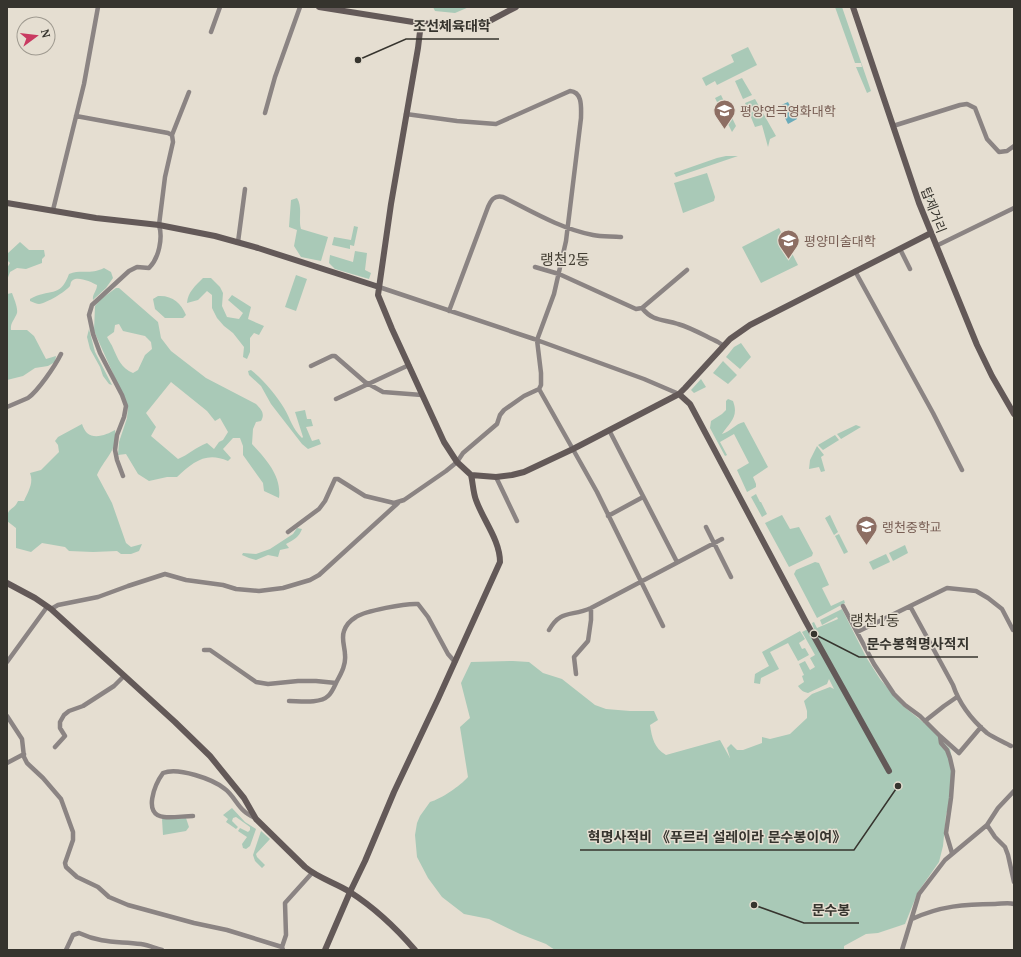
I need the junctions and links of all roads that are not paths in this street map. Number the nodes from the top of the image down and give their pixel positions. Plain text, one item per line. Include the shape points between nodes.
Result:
1 (98, 7) edge
2 (220, 7) edge
3 (300, 7) edge
4 (319, 7) edge
5 (516, 7) edge
6 (853, 7) edge
7 (421, 23) junction
8 (211, 32) dead end
9 (189, 92) dead end
10 (265, 113) dead end
11 (406, 114) junction
12 (76, 116) junction
13 (892, 126) junction
14 (172, 135) junction
15 (1014, 146) edge
16 (245, 188) dead end
17 (7, 203) edge
18 (1014, 208) edge
19 (52, 210) junction
20 (158, 225) junction
21 (567, 227) junction
22 (931, 233) junction
23 (621, 237) dead end
24 (238, 242) junction
25 (936, 246) junction
26 (900, 249) junction
27 (535, 267) dead end
28 (910, 269) dead end
29 (687, 270) dead end
30 (855, 271) junction
31 (559, 274) junction
32 (379, 287) junction
33 (642, 308) junction
34 (449, 311) junction
35 (537, 340) junction
36 (724, 346) junction
37 (61, 354) dead end
38 (409, 365) junction
39 (311, 366) dead end
40 (368, 384) junction
41 (539, 389) junction
42 (679, 394) junction
43 (422, 395) junction
44 (336, 399) dead end
45 (7, 407) edge
46 (1014, 414) edge
47 (609, 430) junction
48 (573, 449) junction
49 (457, 462) junction
50 (962, 470) dead end
51 (471, 475) junction
52 (123, 476) dead end
53 (496, 477) junction
54 (643, 497) junction
55 (398, 503) junction
56 (608, 516) junction
57 (518, 521) dead end
58 (706, 527) dead end
59 (288, 532) dead end
60 (722, 539) dead end
61 (714, 543) junction
62 (677, 562) junction
63 (731, 577) dead end
64 (641, 581) junction
65 (7, 583) edge
66 (843, 606) dead end
67 (910, 606) junction
68 (49, 608) junction
69 (591, 608) junction
70 (663, 626) dead end
71 (549, 630) dead end
72 (1014, 630) edge
73 (857, 632) junction
74 (204, 650) dead end
75 (7, 662) edge
76 (455, 662) junction
77 (576, 674) dead end
78 (124, 676) junction
79 (336, 684) junction
80 (957, 697) junction
81 (290, 701) dead end
82 (7, 716) edge
83 (925, 721) junction
84 (981, 727) junction
85 (940, 736) junction
86 (1012, 746) dead end
87 (55, 747) dead end
88 (24, 754) junction
89 (7, 764) edge
90 (889, 771) dead end
91 (1014, 791) edge
92 (193, 816) dead end
93 (256, 819) junction
94 (987, 825) junction
95 (952, 853) junction
96 (312, 873) junction
97 (1014, 882) edge
98 (350, 892) junction
99 (1014, 904) edge
100 (912, 919) junction
101 (282, 948) edge
102 (66, 950) edge
103 (162, 950) edge
104 (325, 950) edge
105 (415, 950) edge
106 (902, 950) edge

1 - 12 street
2 - 8 street
3 - 10 street
4 - 7 street
5 - 7 street via 474,27
6 - 13 street, 탑제거리
7 - 11 street
9 - 14 street
11 - 21 street via 496,124 570,91 574,92 581,104 581,118
11 - 32 street
12 - 14 street
12 - 19 street
13 - 15 street via 967,104 975,108 987,139 999,152 1007,151
13 - 22 street, 탑제거리
14 - 20 street via 173,142
16 - 24 street
17 - 19 street
18 - 25 street
19 - 20 street
20 - 24 street
20 - 52 street via 161,232 159,245 150,266 137,267 129,271 92,304 89,315 100,353 126,406 115,450
21 - 23 street via 593,235
21 - 31 street
21 - 34 street via 503,197 492,199
22 - 25 street, 탑제거리
22 - 26 street
24 - 32 street
25 - 46 street, 탑제거리 via 977,345
26 - 28 street
26 - 30 street
27 - 31 street
29 - 33 street
30 - 36 street via 750,325
30 - 50 street
31 - 33 street via 636,309
31 - 35 street
32 - 34 street
32 - 38 street via 381,305
33 - 36 street via 654,318 678,324
34 - 35 street
35 - 41 street via 541,373
35 - 42 street
36 - 42 street
37 - 45 street via 31,395
38 - 40 street
38 - 43 street
39 - 40 street via 335,356
40 - 43 street via 383,392
40 - 44 street
41 - 48 street
41 - 49 street via 504,410 497,424
42 - 47 street
42 - 90 street via 693,409 806,622
43 - 49 street via 444,442
47 - 48 street
47 - 54 street
48 - 53 street via 524,472
48 - 56 street
49 - 51 street
49 - 55 street
51 - 53 street
51 - 76 street via 475,498 493,535 500,554 500,562
53 - 57 street
54 - 56 street
54 - 62 street
55 - 59 street via 365,496 335,479 325,501 318,509
55 - 68 street via 319,575 310,580 283,588 260,591 236,589 165,574 98,597
56 - 64 street
58 - 61 street
60 - 61 street
61 - 62 street
61 - 63 street
62 - 64 street
64 - 69 street
64 - 70 street
65 - 68 street
66 - 73 street
67 - 72 street via 947,588 976,592 1002,609
67 - 73 street
67 - 80 street
68 - 75 street
68 - 78 street
69 - 71 street via 559,617
69 - 77 street via 588,641 574,657
73 - 83 street via 894,694
74 - 79 street via 210,650 256,682 268,684 316,681
76 - 79 street via 418,604 403,605 363,613 347,624 343,636 345,665
76 - 98 street
78 - 87 street via 114,686 64,715 60,728 65,736
78 - 93 street via 210,756 244,798
79 - 81 street via 323,699 311,702
80 - 83 street
80 - 84 street
82 - 88 street via 22,739
83 - 85 street
84 - 85 street via 959,753
84 - 86 street
85 - 95 street via 953,771 946,833
88 - 89 street
88 - 101 street via 27,763 44,778 61,799 74,840 65,863 77,877 98,887 109,897 128,905 227,930
91 - 94 street
92 - 93 street via 163,817 154,813 151,805 154,790 166,771 176,771 212,781 226,790 244,811
93 - 96 street
94 - 95 street
94 - 97 street via 1005,847
95 - 100 street via 919,894
96 - 98 street
96 - 101 street via 285,903 286,935
98 - 104 street
98 - 105 street via 382,916
99 - 100 street via 953,906 940,908
100 - 106 street
102 - 103 street via 74,935 79,933 93,939 142,944

